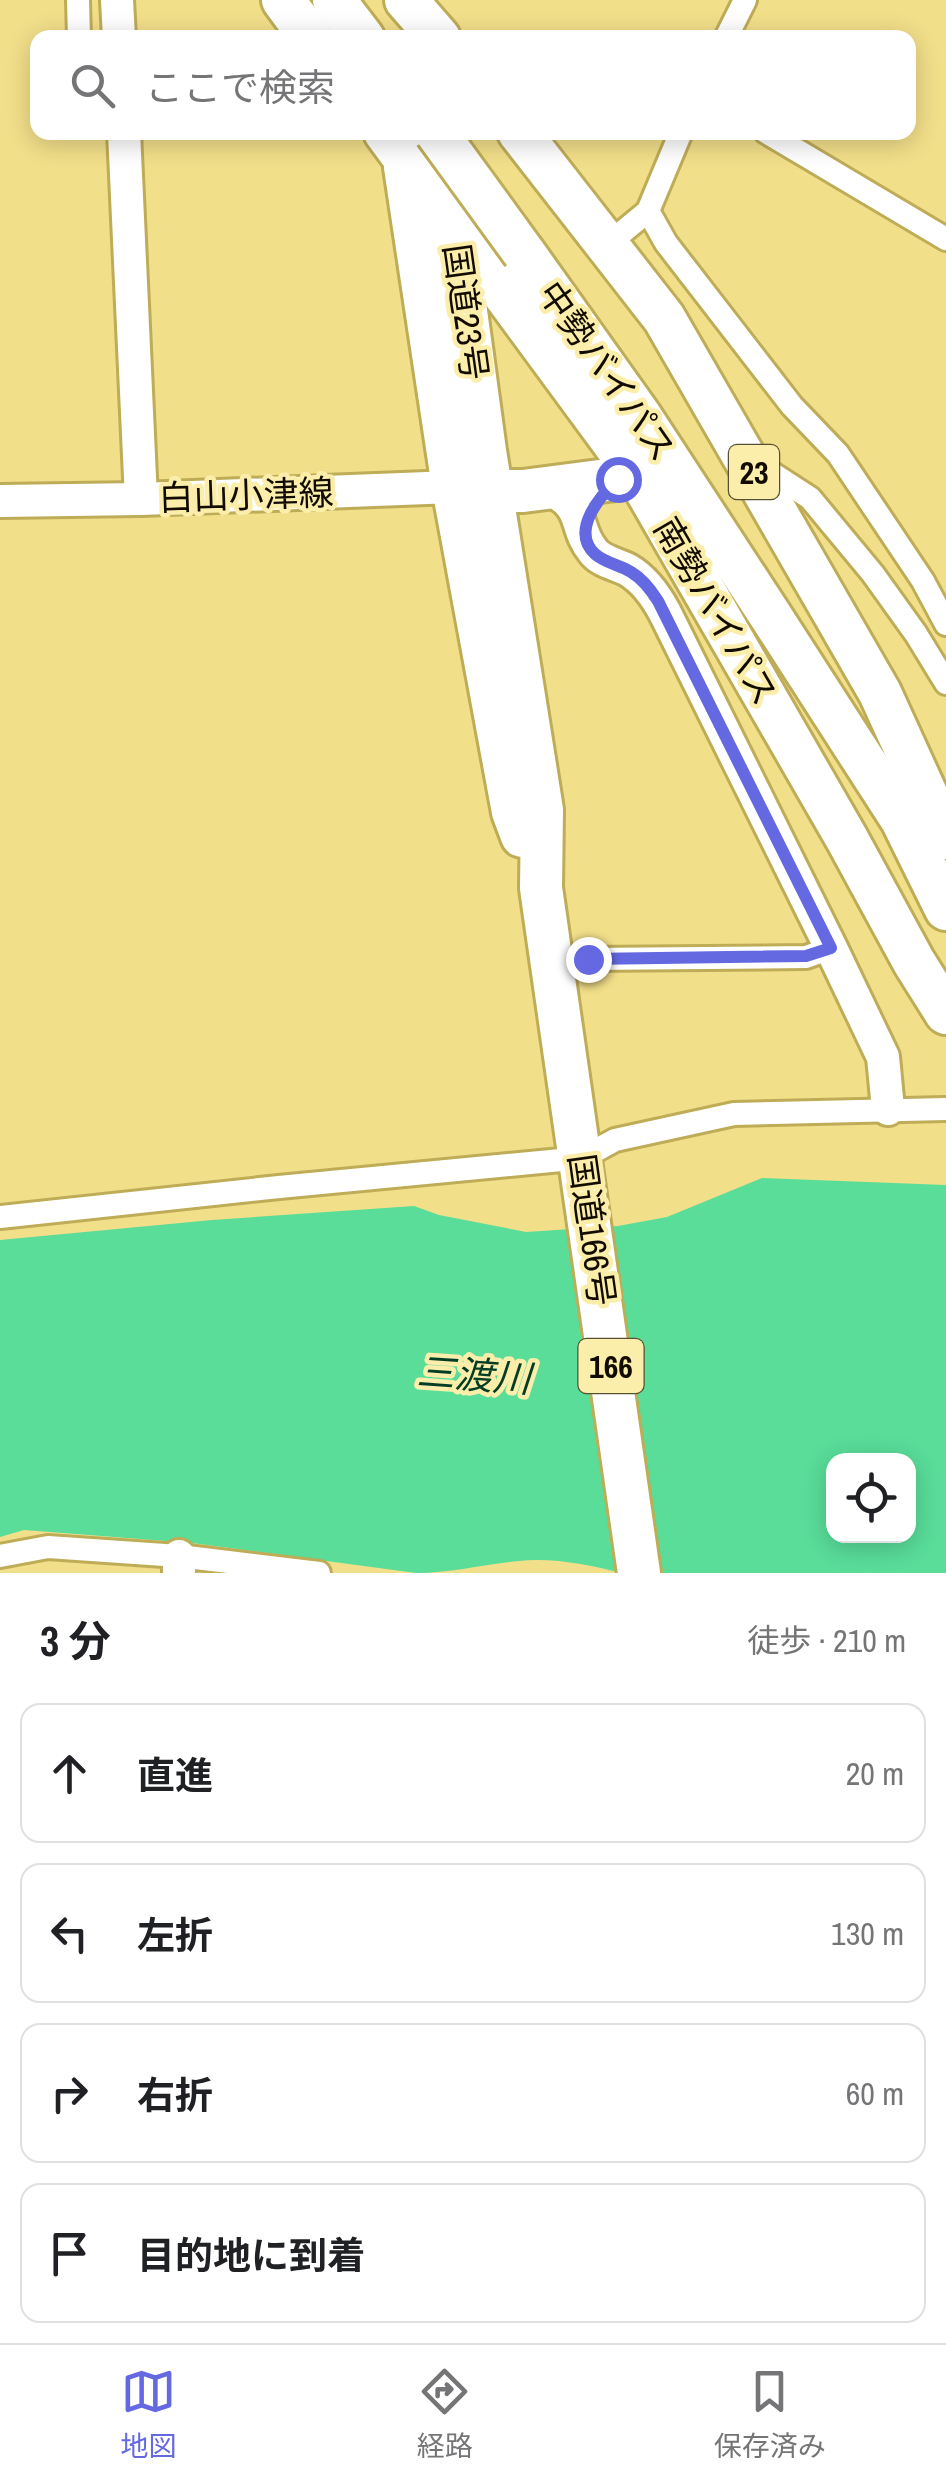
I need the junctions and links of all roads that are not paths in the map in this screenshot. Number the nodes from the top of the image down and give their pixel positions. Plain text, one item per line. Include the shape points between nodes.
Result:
1 (78, 0) edge
2 (117, 0) edge
3 (283, 0) edge
4 (334, 0) edge
5 (372, 0) edge
6 (745, 0) edge
7 (79, 30) edge
8 (119, 30) edge
9 (306, 30) edge
10 (358, 30) edge
11 (378, 30) edge
12 (730, 30) edge
13 (124, 140) edge
14 (413, 140) edge
15 (413, 140) edge
16 (415, 140) edge
17 (526, 140) edge
18 (678, 140) edge
19 (779, 140) edge
20 (648, 211) junction
21 (455, 230) junction
22 (946, 239) edge
23 (608, 244) junction
24 (744, 456) junction
25 (628, 478) junction
26 (548, 488) junction
27 (472, 489) junction
28 (141, 498) junction
29 (0, 501) edge
30 (585, 535) junction
31 (770, 615) junction
32 (946, 624) edge
33 (946, 683) edge
34 (946, 838) edge
35 (946, 908) edge
36 (831, 948) junction
37 (588, 959) dead end
38 (946, 977) edge
39 (946, 1013) edge
40 (888, 1109) junction
41 (946, 1109) edge
42 (582, 1158) junction
43 (0, 1217) edge
44 (0, 1556) edge
45 (179, 1564) edge
46 (320, 1573) edge
47 (639, 1573) edge

1 - 7 street
2 - 8 street
3 - 9 highway
4 - 10 highway
5 - 11 highway
6 - 12 street
13 - 28 street
14 - 21 highway, 南勢バイパス
15 - 27 highway, 国道23号
16 - 31 highway, 中勢バイパス / 23, bridge via 524,252
17 - 23 highway, 23
18 - 20 street
19 - 22 street
20 - 23 street
20 - 32 street via 792,406 838,454
21 - 25 highway, 南勢バイパス
21 - 27 highway, 国道23号
23 - 24 highway, 23 via 664,318
24 - 33 street via 810,498 873,574
24 - 34 highway, 23 via 880,692
25 - 26 highway
25 - 30 street via 598,500
25 - 39 highway, 南勢バイパス
26 - 27 highway
26 - 30 street via 566,499
27 - 28 street, 白山小津線
27 - 42 highway, 国道166号 / 166 via 542,810 542,888
28 - 29 street, 白山小津線
30 - 36 street via 598,557 631,572 658,601
31 - 35 highway, 中勢バイパス / 23 via 902,820
31 - 38 highway, 中勢バイパス / 23 via 882,829
36 - 37 street via 806,956
36 - 40 street via 883,1058
40 - 41 street
40 - 42 street via 734,1114 615,1140
42 - 43 street
42 - 47 highway, 国道166号 / 166
44 - 45 street via 48,1547
45 - 46 street

